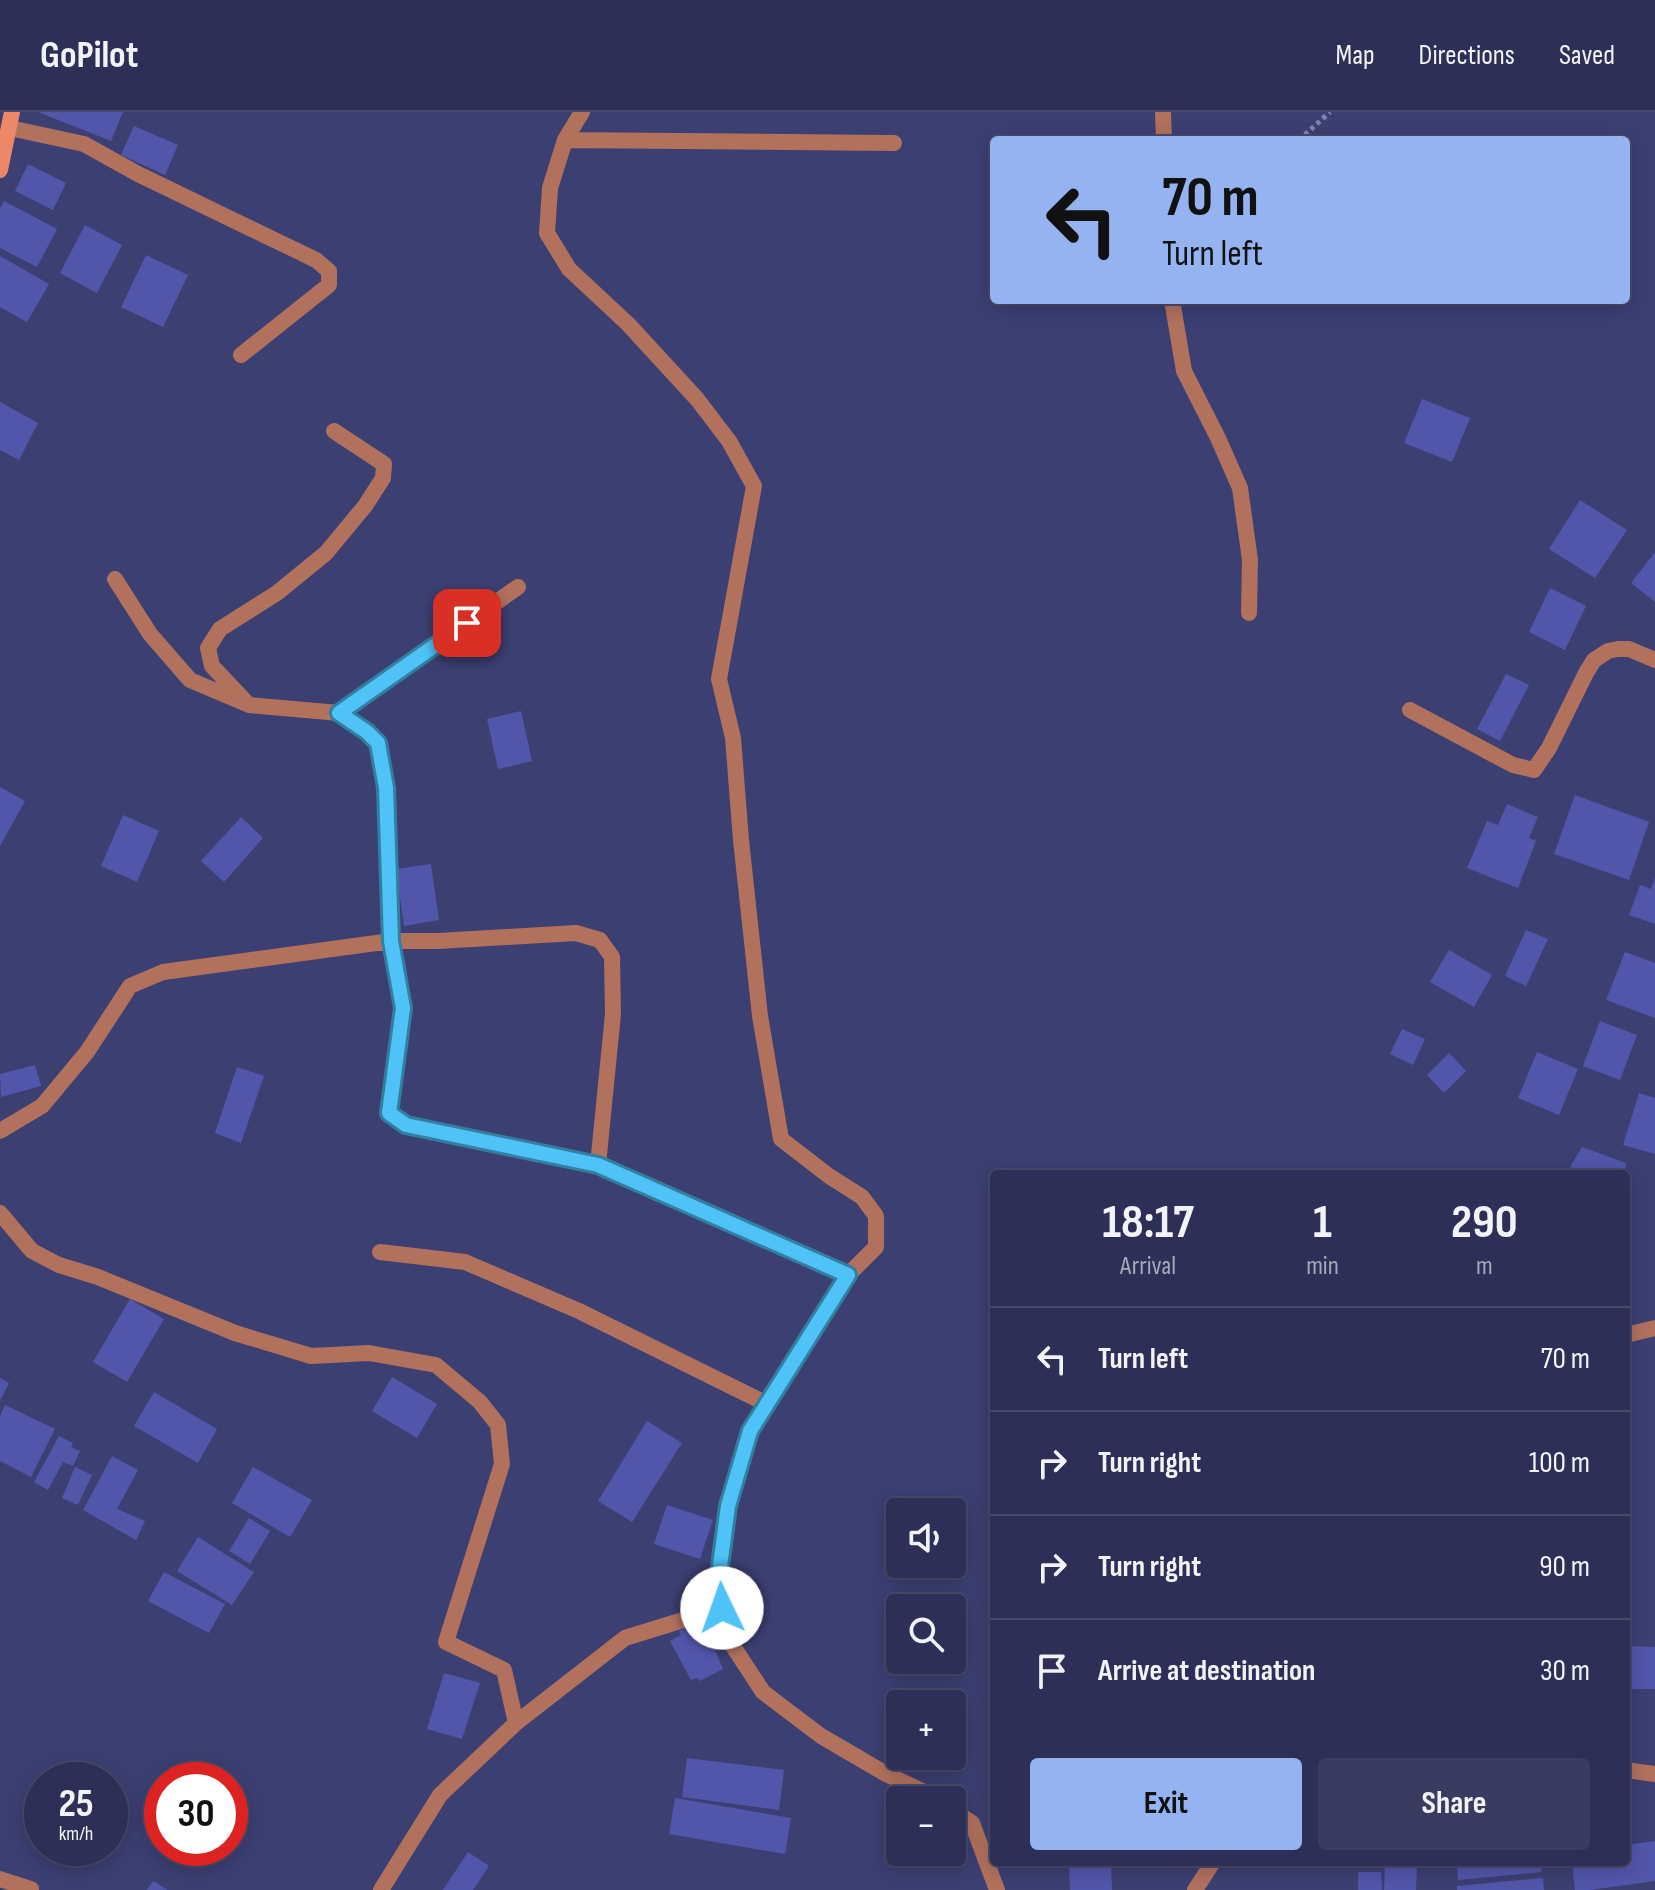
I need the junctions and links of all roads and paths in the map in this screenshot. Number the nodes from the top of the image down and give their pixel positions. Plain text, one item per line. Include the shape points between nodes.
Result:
1 (582, 112) edge
2 (1163, 112) edge
3 (1330, 112) edge
4 (11, 120) edge
5 (1164, 136) edge
6 (1303, 136) edge
7 (565, 140) junction
8 (894, 143) dead end
9 (0, 170) edge
10 (1172, 304) edge
11 (241, 355) dead end
12 (334, 431) dead end
13 (115, 579) dead end
14 (518, 587) dead end
15 (1249, 613) dead end
16 (1655, 660) edge
17 (249, 705) junction
18 (1410, 710) dead end
19 (339, 713) junction
20 (391, 941) junction
21 (0, 1131) edge
22 (598, 1165) junction
23 (0, 1213) edge
24 (380, 1252) dead end
25 (848, 1275) junction
26 (1655, 1328) edge
27 (1630, 1334) edge
28 (767, 1404) junction
29 (722, 1608) junction
30 (516, 1723) junction
31 (1630, 1771) edge
32 (1655, 1775) edge
33 (911, 1786) edge
34 (966, 1819) edge
35 (1210, 1866) edge
36 (0, 1879) edge
37 (31, 1889) edge
38 (381, 1890) edge
39 (997, 1890) edge
40 (1195, 1890) edge

1 - 7 street
2 - 5 street
3 - 6 path
4 - 9 main road
4 - 11 street via 84,144 329,271 329,285
7 - 8 street
7 - 25 street via 550,188 547,233 569,269 697,399 754,486 719,679 733,738 760,1016 781,1139 862,1197 876,1216 876,1247
10 - 15 street via 1184,371 1240,488 1250,560
12 - 17 street via 384,464 383,478 326,553 220,629 208,648 212,666
13 - 17 street via 150,634 190,680
14 - 19 street
16 - 18 street via 1629,649 1608,651 1594,660 1534,770 1513,765
17 - 19 street
19 - 20 street via 378,743 386,788
20 - 21 street via 163,972 130,986 87,1052 42,1106
20 - 22 street via 403,1008 389,1113 406,1125
20 - 22 street via 576,933 600,940 612,957 613,1014
22 - 25 street
23 - 30 street via 32,1251 59,1265 235,1333 311,1356 369,1353 436,1365 480,1402 498,1425 502,1464 446,1642 504,1670
24 - 28 street via 465,1262 579,1311
25 - 28 street
26 - 27 street
28 - 29 street via 750,1431 728,1506 717,1589
29 - 30 street via 625,1638
29 - 33 street via 727,1637 763,1692 821,1736
30 - 38 street via 440,1795
31 - 32 street
34 - 39 street
35 - 40 street
36 - 37 street

